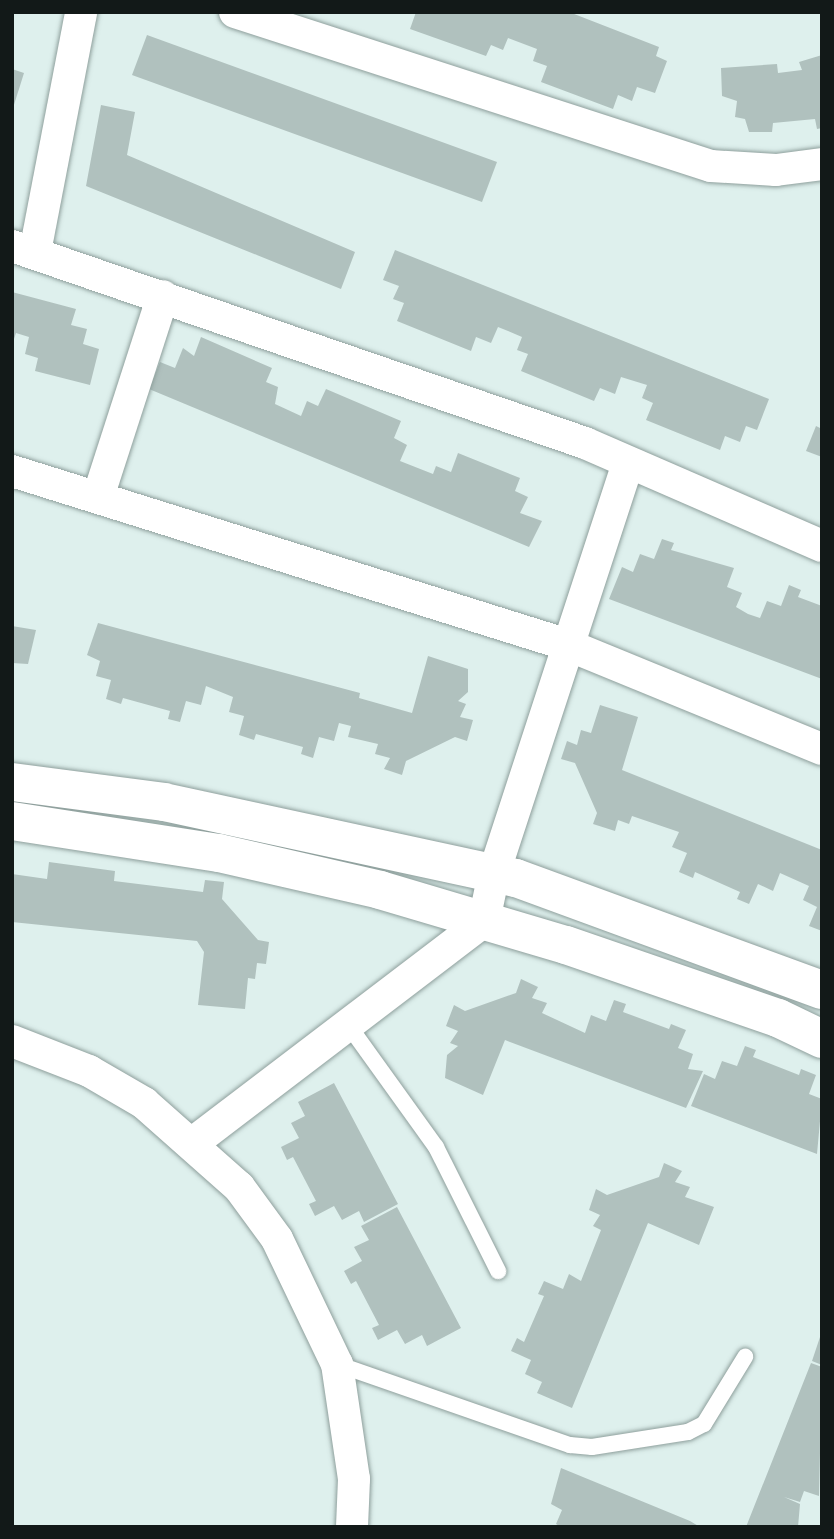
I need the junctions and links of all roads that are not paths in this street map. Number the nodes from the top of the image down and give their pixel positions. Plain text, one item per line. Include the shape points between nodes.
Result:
1 (81, 12) edge
2 (235, 12) edge
3 (822, 164) edge
4 (24, 249) edge
5 (163, 296) junction
6 (628, 462) junction
7 (12, 471) edge
8 (98, 498) junction
9 (822, 546) edge
10 (568, 645) junction
11 (822, 749) edge
12 (12, 782) edge
13 (12, 821) edge
14 (494, 873) junction
15 (484, 921) junction
16 (822, 990) edge
17 (349, 1026) junction
18 (822, 1039) edge
19 (12, 1041) edge
20 (194, 1142) junction
21 (498, 1271) dead end
22 (745, 1357) dead end
23 (337, 1364) junction
24 (352, 1527) edge

1 - 4 street
2 - 3 street via 711,166 776,170
4 - 5 street
5 - 6 street
5 - 8 street
6 - 9 street
6 - 10 street
7 - 8 street
8 - 10 street
10 - 11 street
10 - 14 street
12 - 14 main road via 164,802
13 - 15 main road via 219,853
14 - 15 street
14 - 16 main road
15 - 17 street
15 - 18 main road via 728,1001
17 - 20 street
17 - 21 lane via 436,1147
19 - 20 street via 89,1070 144,1103
20 - 23 street via 239,1187 277,1238 309,1294
22 - 23 lane via 704,1424 688,1432 592,1447 570,1445
23 - 24 street via 354,1479

